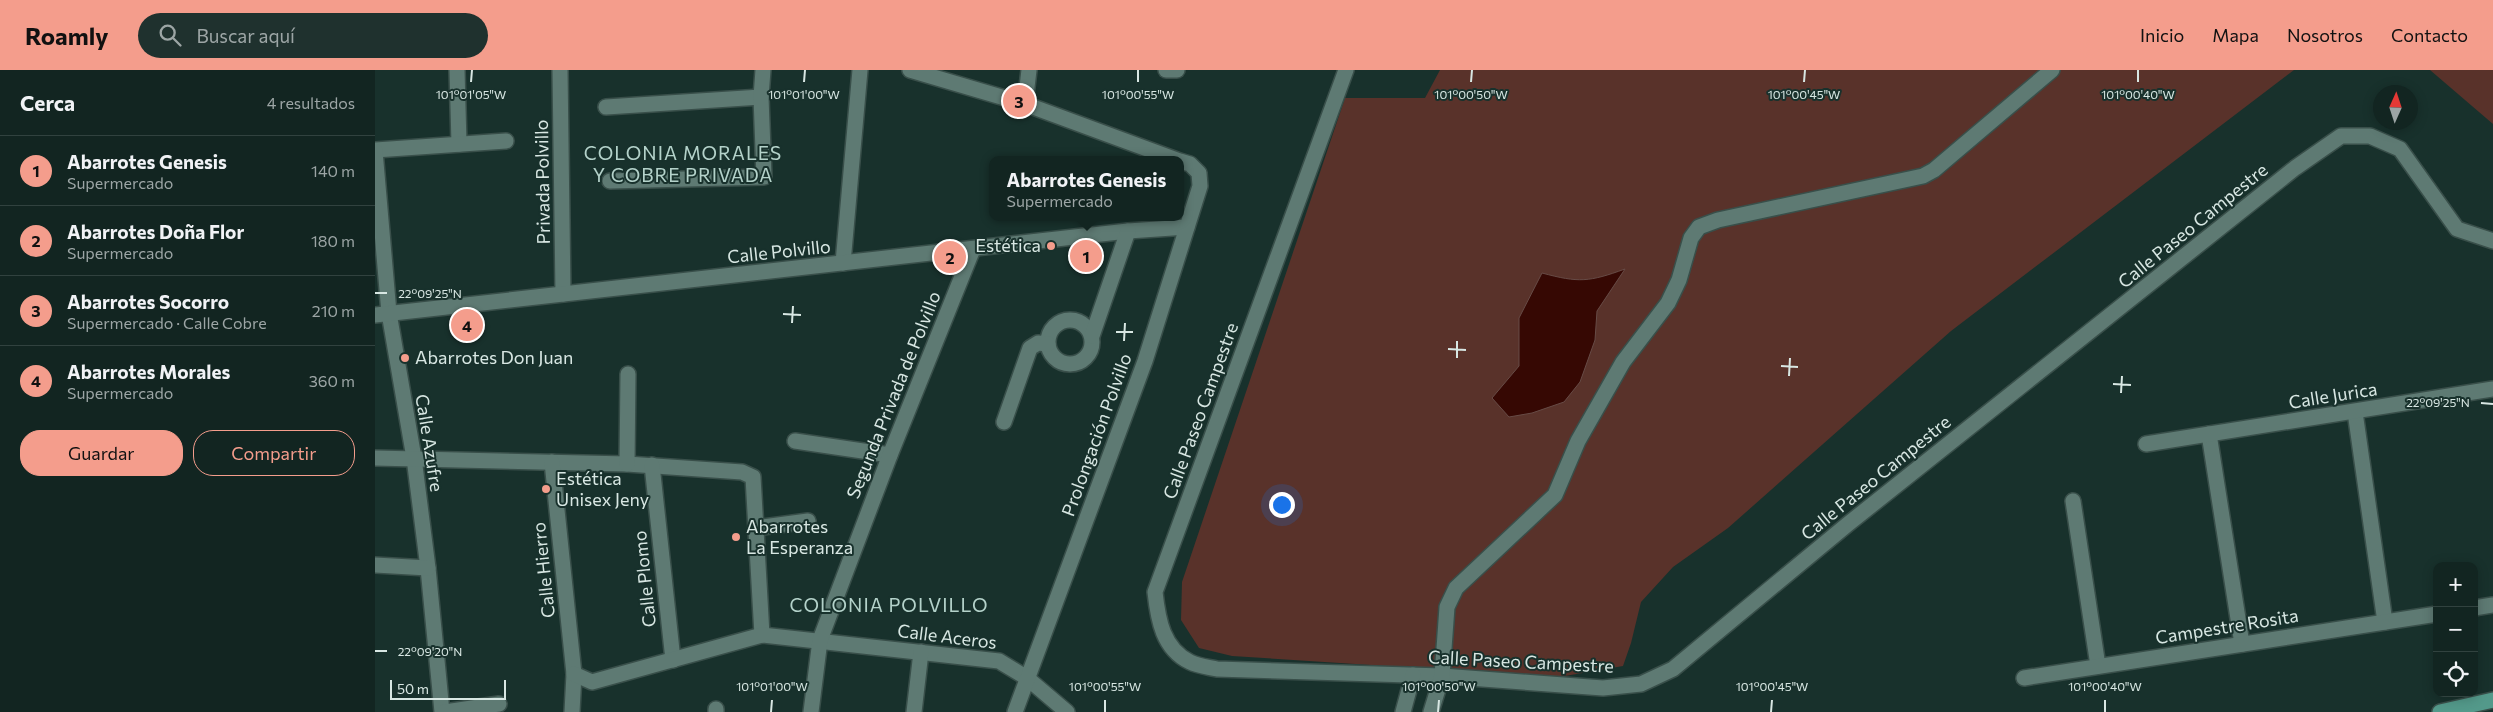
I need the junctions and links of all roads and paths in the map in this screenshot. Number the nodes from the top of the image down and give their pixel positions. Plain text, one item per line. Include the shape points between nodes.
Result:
1 (457, 70) edge
2 (560, 70) edge
3 (763, 70) edge
4 (860, 70) edge
5 (910, 70) edge
6 (1029, 70) edge
7 (1166, 70) edge
8 (1177, 70) edge
9 (1345, 70) edge
10 (2051, 70) edge
11 (761, 97) junction
12 (1025, 104) junction
13 (606, 106) dead end
14 (506, 141) dead end
15 (459, 144) junction
16 (375, 150) edge
17 (1168, 156) edge
18 (1184, 162) edge
19 (611, 181) dead end
20 (1187, 227) junction
21 (1128, 231) junction
22 (2493, 242) edge
23 (973, 249) junction
24 (843, 263) junction
25 (563, 294) junction
26 (382, 314) edge
27 (1092, 336) junction
28 (1048, 344) junction
29 (628, 374) dead end
30 (2493, 389) edge
31 (2355, 412) junction
32 (1004, 422) dead end
33 (2209, 434) junction
34 (795, 441) dead end
35 (2146, 444) dead end
36 (890, 454) junction
37 (375, 458) edge
38 (413, 458) junction
39 (552, 462) junction
40 (627, 464) junction
41 (652, 465) junction
42 (2073, 501) dead end
43 (808, 521) dead end
44 (756, 528) junction
45 (375, 566) edge
46 (428, 568) junction
47 (2493, 605) edge
48 (2478, 607) edge
49 (2433, 615) edge
50 (2385, 622) junction
51 (762, 635) junction
52 (820, 640) junction
53 (2242, 644) junction
54 (921, 652) junction
55 (673, 660) junction
56 (2098, 666) junction
57 (574, 674) junction
58 (1413, 676) junction
59 (1442, 676) junction
60 (1027, 678) junction
61 (2024, 678) dead end
62 (2493, 700) edge
63 (499, 704) dead end
64 (443, 712) edge
65 (572, 712) edge
66 (811, 712) edge
67 (914, 712) edge
68 (1015, 712) edge
69 (1067, 712) edge
70 (1403, 712) edge
71 (1431, 712) edge
72 (2440, 712) edge

1 - 15 street
2 - 25 street, Privada Polvillo
3 - 11 street
4 - 24 street
5 - 12 street
6 - 12 street
7 - 8 street
9 - 58 street, Calle Paseo Campestre via 1155,592 1158,619 1168,645 1190,662 1217,669
10 - 59 street via 1923,176 1718,220 1699,227 1691,238 1679,280 1668,303 1623,362 1578,441 1555,494 1457,588 1447,607
11 - 13 street
11 - 19 street via 764,177
12 - 17 street
14 - 15 street
15 - 16 street
16 - 26 street, Calle Azufre
18 - 20 street, Prolongación Polvillo via 1199,173 1200,186
20 - 21 street, Calle Polvillo
20 - 60 street, Prolongación Polvillo via 1145,361
21 - 23 street, Calle Polvillo
21 - 27 street
22 - 59 street, Calle Paseo Campestre via 2457,229 2400,148 2370,136 2341,136 2295,168 1863,512 1673,669 1641,684 1603,688
23 - 24 street, Calle Polvillo
23 - 36 street, Segunda Privada de Polvillo
24 - 25 street, Calle Polvillo
25 - 26 street, Calle Polvillo
26 - 38 street, Calle Azufre
27 - 28 street via 1083,324 1068,320 1051,331
27 - 28 street via 1093,343 1087,357 1074,364 1059,361
28 - 32 street via 1038,342 1030,348
29 - 40 street
30 - 31 street, Calle Jurica
31 - 33 street, Calle Jurica
31 - 50 street
33 - 35 street, Calle Jurica
33 - 53 street
34 - 36 street
36 - 52 street, Segunda Privada de Polvillo
37 - 38 street
38 - 39 street
38 - 46 street, Calle Azufre
39 - 40 street
39 - 57 street, Calle Hierro
40 - 41 street
41 - 44 street via 742,472 753,477
41 - 55 street, Calle Plomo
42 - 56 street
43 - 44 street
44 - 51 street
45 - 46 street
46 - 64 street, Calle Azufre
47 - 48 street
49 - 50 street, Campestre Rosita
50 - 53 street, Campestre Rosita
51 - 52 street, Calle Aceros
51 - 55 street, Calle Aceros
52 - 54 street, Calle Aceros
52 - 66 street, Segunda Privada de Polvillo
53 - 56 street, Campestre Rosita
54 - 60 street, Calle Aceros via 999,661
54 - 67 street
55 - 57 street, Calle Aceros via 592,682
56 - 61 street, Campestre Rosita
57 - 65 street, Calle Hierro
58 - 59 street, Calle Paseo Campestre
58 - 70 street
59 - 71 street
60 - 68 street, Prolongación Polvillo
60 - 69 street, Calle Aceros
62 - 72 main road
63 - 64 street

